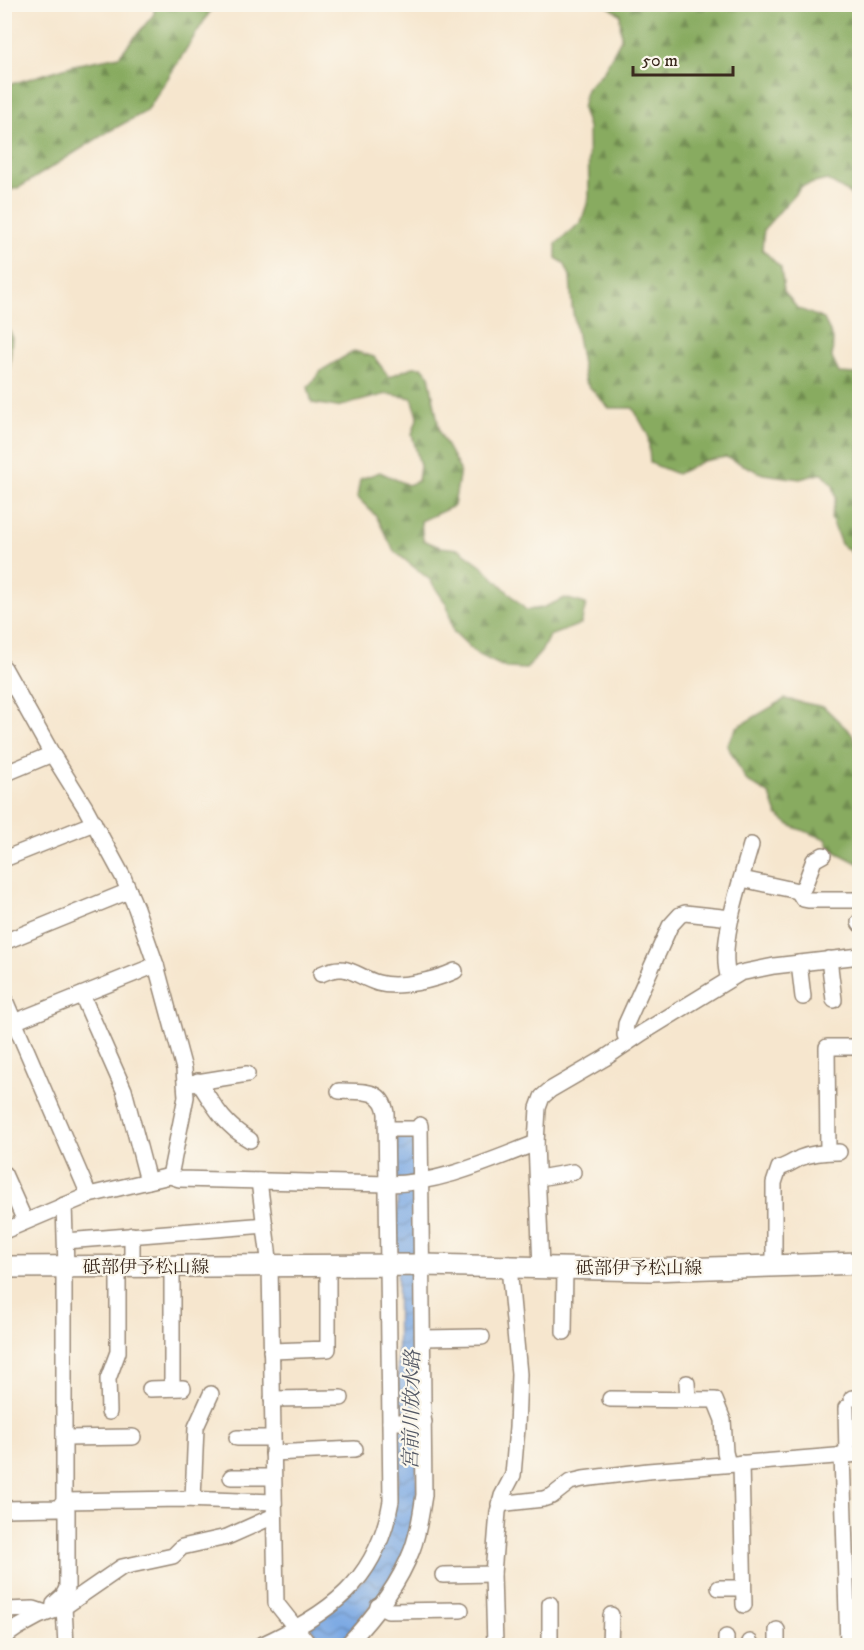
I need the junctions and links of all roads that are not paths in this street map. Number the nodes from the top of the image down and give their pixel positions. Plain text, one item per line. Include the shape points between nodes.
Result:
1 (4, 668) edge
2 (52, 754) junction
3 (4, 774) edge
4 (94, 823) junction
5 (751, 845) dead end
6 (823, 855) dead end
7 (4, 859) edge
8 (742, 879) junction
9 (129, 891) junction
10 (798, 891) junction
11 (860, 900) edge
12 (731, 918) junction
13 (4, 942) edge
14 (860, 956) edge
15 (829, 959) junction
16 (799, 963) junction
17 (156, 965) junction
18 (455, 972) dead end
19 (321, 974) dead end
20 (729, 978) junction
21 (82, 995) junction
22 (803, 997) dead end
23 (4, 998) edge
24 (834, 1000) dead end
25 (9, 1024) edge
26 (628, 1042) junction
27 (860, 1047) edge
28 (247, 1074) dead end
29 (191, 1082) junction
30 (339, 1091) dead end
31 (389, 1129) junction
32 (250, 1140) dead end
33 (536, 1143) junction
34 (573, 1172) dead end
35 (4, 1174) edge
36 (170, 1176) junction
37 (539, 1178) junction
38 (148, 1181) junction
39 (259, 1181) junction
40 (419, 1183) junction
41 (390, 1184) junction
42 (89, 1196) junction
43 (64, 1205) junction
44 (25, 1221) junction
45 (265, 1225) junction
46 (4, 1231) edge
47 (132, 1235) junction
48 (66, 1241) junction
49 (860, 1263) edge
50 (392, 1265) junction
51 (420, 1265) junction
52 (774, 1265) junction
53 (270, 1266) junction
54 (328, 1266) junction
55 (4, 1267) edge
56 (65, 1267) junction
57 (125, 1267) junction
58 (172, 1267) junction
59 (509, 1268) junction
60 (541, 1268) junction
61 (565, 1269) junction
62 (564, 1332) dead end
63 (482, 1337) dead end
64 (423, 1338) junction
65 (271, 1351) junction
66 (687, 1383) dead end
67 (150, 1389) dead end
68 (211, 1394) dead end
69 (341, 1398) dead end
70 (272, 1399) junction
71 (688, 1400) junction
72 (853, 1402) edge
73 (615, 1404) dead end
74 (109, 1412) dead end
75 (393, 1422) junction
76 (422, 1422) junction
77 (64, 1438) junction
78 (237, 1438) dead end
79 (133, 1439) dead end
80 (273, 1446) junction
81 (355, 1449) dead end
82 (849, 1454) edge
83 (734, 1463) junction
84 (231, 1477) dead end
85 (273, 1477) junction
86 (193, 1499) junction
87 (64, 1501) junction
88 (499, 1504) junction
89 (4, 1509) edge
90 (274, 1509) junction
91 (493, 1574) junction
92 (443, 1575) dead end
93 (743, 1587) junction
94 (719, 1588) dead end
95 (550, 1604) dead end
96 (744, 1605) dead end
97 (378, 1606) junction
98 (4, 1610) edge
99 (461, 1610) dead end
100 (54, 1611) junction
101 (611, 1615) dead end
102 (298, 1629) junction
103 (777, 1630) dead end
104 (4, 1637) edge
105 (66, 1646) edge
106 (259, 1646) edge
107 (310, 1646) edge
108 (346, 1646) edge
109 (495, 1646) edge
110 (550, 1646) edge
111 (610, 1646) edge
112 (777, 1646) edge
113 (848, 1646) edge

1 - 2 street
2 - 3 street
2 - 4 street
4 - 7 street
4 - 9 street
5 - 8 street
6 - 10 street via 814,860 804,886
8 - 10 street
8 - 12 street
9 - 13 street
9 - 17 street
10 - 11 street via 808,900
12 - 20 street via 725,967
12 - 26 street via 685,914 670,926 626,1024
14 - 15 street
15 - 16 street
15 - 24 street
16 - 20 street via 756,969
16 - 22 street
17 - 21 street
17 - 29 street
18 - 19 street via 430,981 402,984 380,984 339,968
20 - 26 street
21 - 25 street
21 - 38 street via 124,1090
23 - 25 street
25 - 42 street
26 - 33 street via 542,1097
27 - 52 street via 827,1047 834,1152 798,1159 778,1168 775,1175
28 - 29 street
29 - 32 street via 224,1122
29 - 36 street
30 - 31 street via 380,1096 385,1101
31 - 40 street via 418,1127
31 - 41 street
33 - 37 street
33 - 40 street
34 - 37 street
35 - 44 street
36 - 38 street
36 - 39 street
37 - 60 street
38 - 42 street
39 - 41 street
39 - 45 street
40 - 41 street
40 - 51 street
41 - 50 street
42 - 43 street
43 - 44 street
43 - 48 street
44 - 46 street
45 - 47 street
45 - 53 street
47 - 48 street
47 - 57 street
48 - 56 street
49 - 52 main road, 砥部伊予松山線
50 - 51 main road, 砥部伊予松山線
50 - 54 main road, 砥部伊予松山線
50 - 75 street
51 - 59 main road, 砥部伊予松山線
51 - 64 street
52 - 61 main road, 砥部伊予松山線
53 - 54 main road, 砥部伊予松山線
53 - 58 main road, 砥部伊予松山線
53 - 65 street
54 - 65 street via 328,1349
55 - 56 main road, 砥部伊予松山線
56 - 57 main road, 砥部伊予松山線
56 - 77 street
57 - 58 main road, 砥部伊予松山線
57 - 74 street via 118,1352 108,1378
58 - 67 street via 178,1388
59 - 60 main road, 砥部伊予松山線
59 - 88 street via 519,1374 516,1462
60 - 61 main road, 砥部伊予松山線
61 - 62 street
63 - 64 street
64 - 76 street
65 - 70 street
66 - 71 street
68 - 86 street via 196,1427
69 - 70 street
70 - 80 street
71 - 73 street
71 - 83 street via 714,1400 723,1420 725,1452
72 - 82 street
75 - 76 street
75 - 102 street via 391,1501 381,1542 349,1590
76 - 97 street via 424,1495 419,1527 405,1566
77 - 79 street
77 - 87 street
78 - 80 street
80 - 81 street
80 - 85 street
82 - 83 street
82 - 113 street
83 - 88 street via 583,1479 570,1482 543,1499
83 - 93 street
84 - 85 street
85 - 90 street
86 - 87 street
86 - 90 street
87 - 89 street via 58,1508
87 - 100 street via 67,1587 54,1604
88 - 91 street
90 - 100 street via 227,1536 182,1547 173,1556 122,1567
90 - 102 street via 276,1603
91 - 92 street
91 - 109 street
93 - 94 street
93 - 96 street
95 - 110 street
97 - 99 street via 423,1617
97 - 108 street
98 - 100 street
100 - 104 street
100 - 105 street
101 - 111 street
102 - 106 street
102 - 107 street
103 - 112 street

